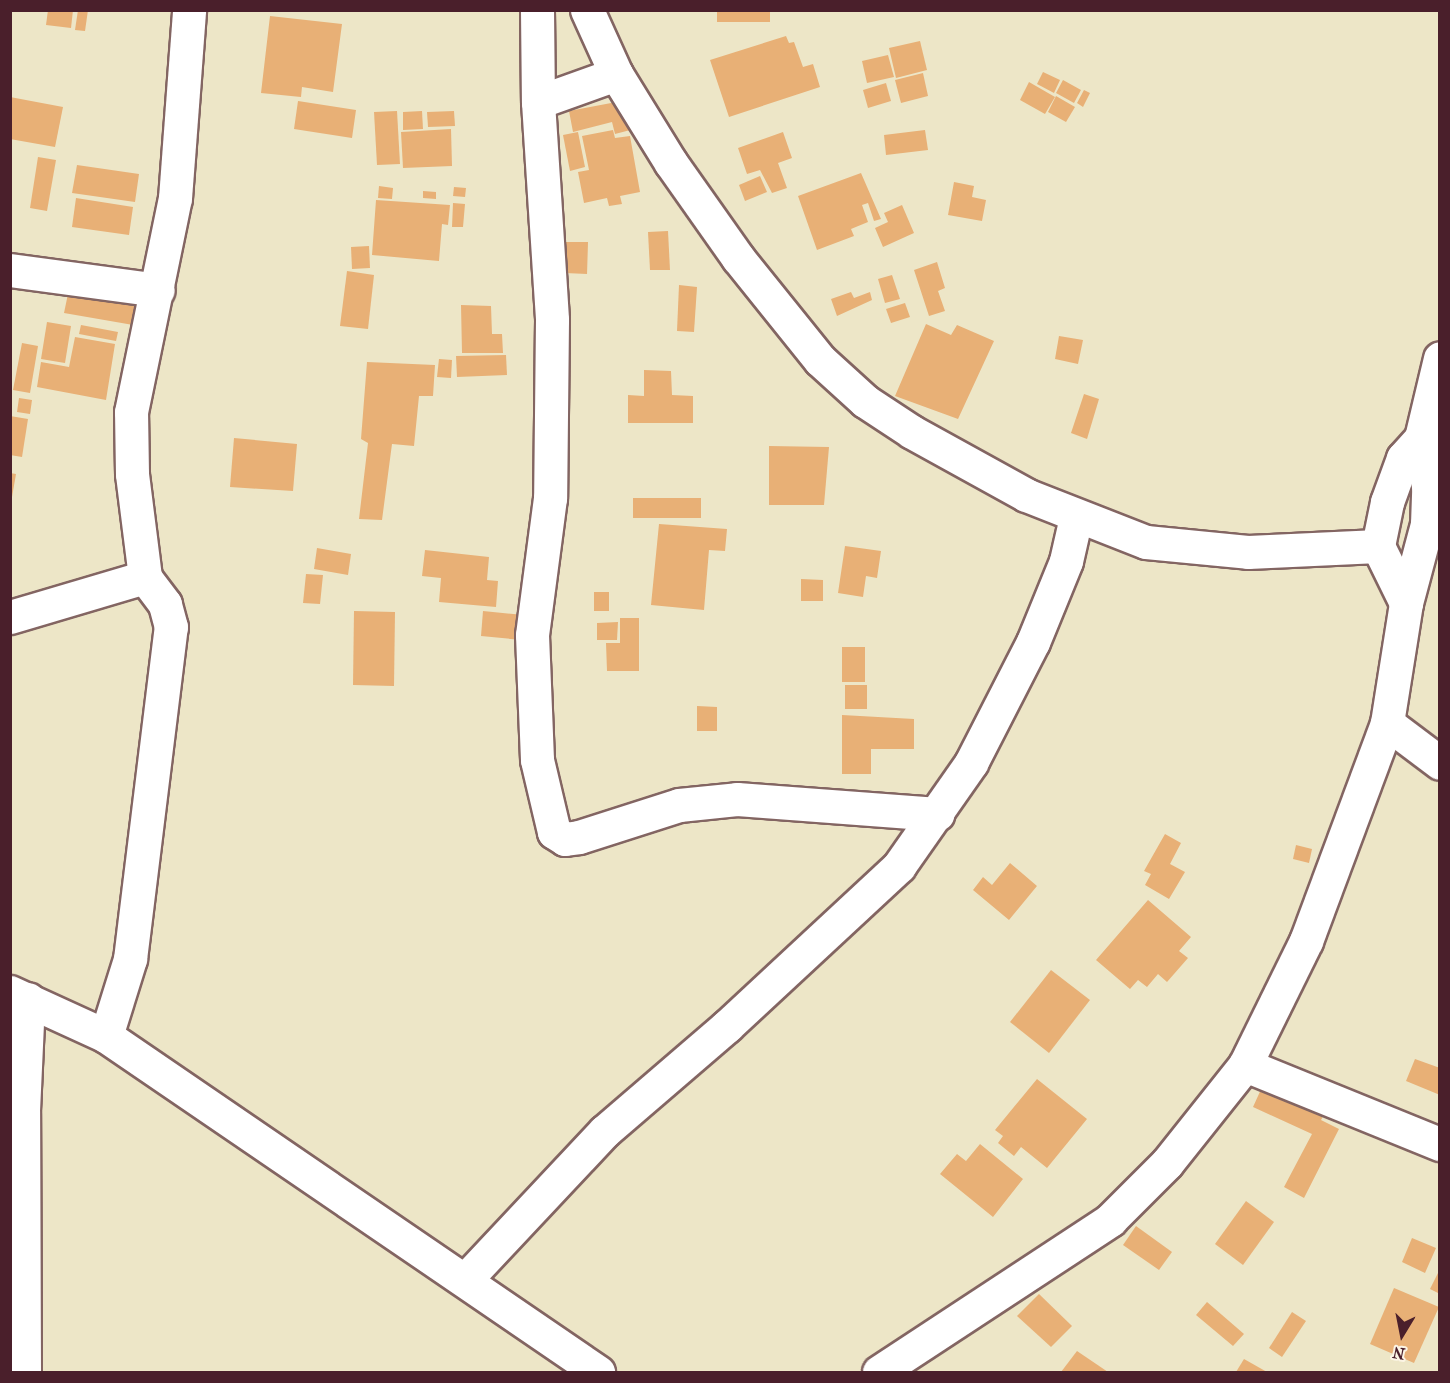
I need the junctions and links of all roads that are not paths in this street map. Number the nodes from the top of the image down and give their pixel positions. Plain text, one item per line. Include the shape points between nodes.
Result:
1 (189, 10) edge
2 (537, 10) edge
3 (587, 10) edge
4 (616, 74) junction
5 (537, 102) junction
6 (10, 270) edge
7 (158, 290) junction
8 (1440, 358) edge
9 (1421, 438) junction
10 (1076, 517) junction
11 (1378, 546) junction
12 (145, 577) junction
13 (1406, 603) junction
14 (10, 617) edge
15 (1387, 723) junction
16 (1440, 763) edge
17 (937, 814) junction
18 (19, 996) edge
19 (106, 1036) junction
20 (1245, 1065) junction
21 (1440, 1144) edge
22 (465, 1281) junction
23 (24, 1372) edge
24 (598, 1372) edge
25 (879, 1372) edge

1 - 7 street via 175,198
2 - 5 street
3 - 4 street
4 - 5 street
4 - 10 street via 671,163 738,258 820,360 866,401 912,432 1026,495
5 - 17 street via 552,320 550,498 532,635 537,760 554,832 565,839 579,837 679,805 737,799
6 - 7 street
7 - 12 street via 141,350 131,412 132,474
8 - 9 street
9 - 11 street via 1403,458
9 - 13 street via 1428,486 1427,524
10 - 11 street via 1146,542 1248,552
10 - 17 street via 1066,561 1033,642 971,763
11 - 13 street
12 - 14 street
12 - 19 street via 165,604 171,627 130,959
13 - 15 street
15 - 16 street
15 - 20 street via 1306,941
17 - 22 street via 899,866 857,908 605,1131
18 - 19 street
18 - 23 street
19 - 22 street
20 - 21 street
20 - 25 street via 1167,1163 1110,1220
22 - 24 street

